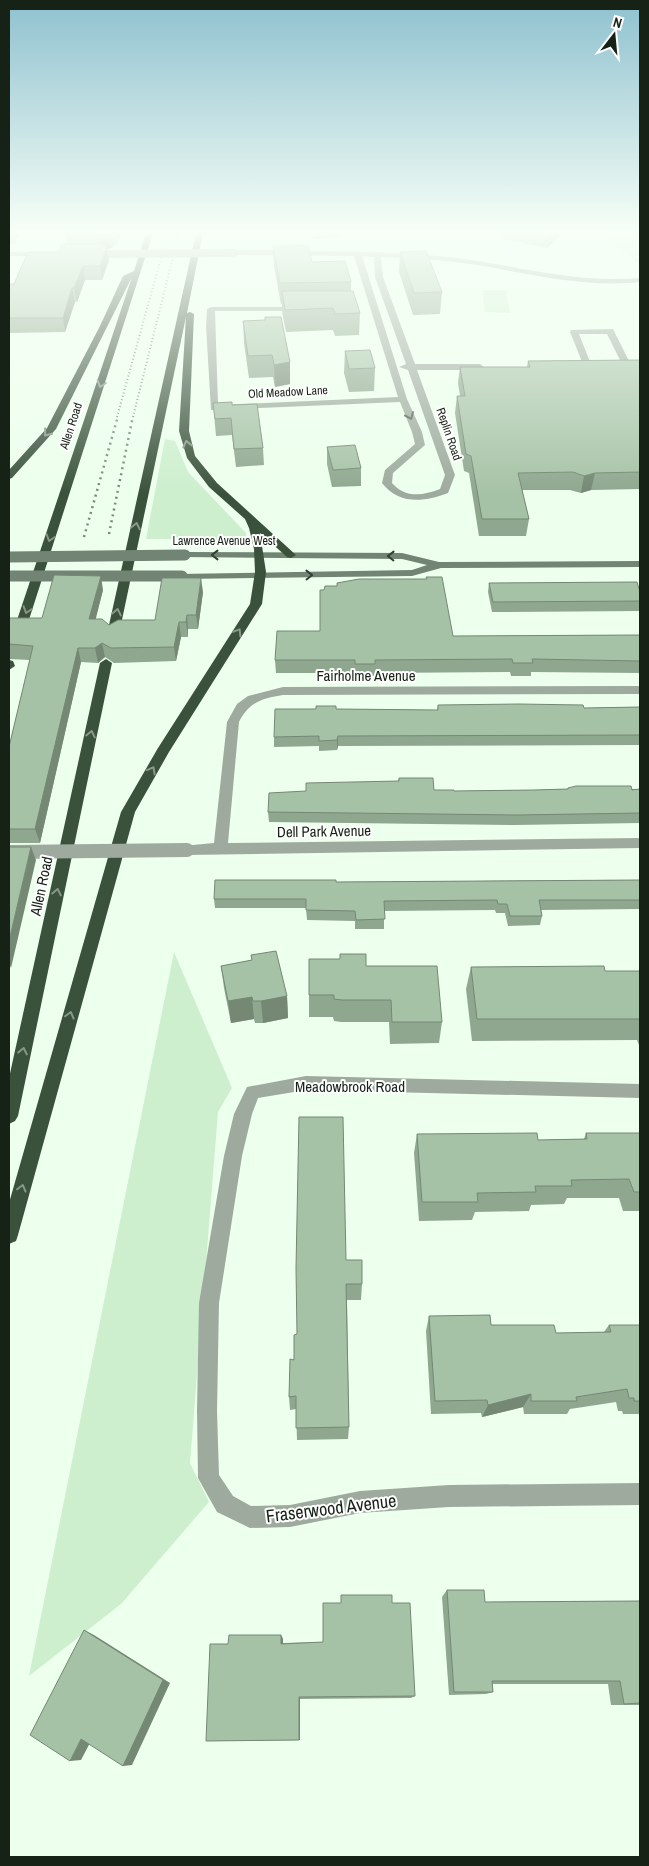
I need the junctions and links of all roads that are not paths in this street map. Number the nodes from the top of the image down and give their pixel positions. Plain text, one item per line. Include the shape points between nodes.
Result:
1 (107, 320) edge
2 (122, 320) edge
3 (181, 320) edge
4 (190, 320) edge
5 (210, 320) edge
6 (375, 320) edge
7 (395, 320) edge
8 (412, 367) junction
9 (492, 367) edge
10 (578, 367) edge
11 (596, 367) junction
12 (394, 368) junction
13 (403, 399) junction
14 (9, 476) edge
15 (250, 518) junction
16 (259, 555) junction
17 (291, 555) junction
18 (9, 557) edge
19 (640, 564) edge
20 (439, 565) junction
21 (9, 576) edge
22 (260, 576) junction
23 (20, 629) edge
24 (113, 634) edge
25 (106, 663) dead end
26 (640, 690) edge
27 (640, 844) edge
28 (221, 848) junction
29 (9, 852) edge
30 (640, 1091) edge
31 (9, 1116) edge
32 (9, 1235) edge
33 (211, 1279) joint
34 (640, 1494) edge

1 -> 14 highway via 51,429
2 -> 23 highway, Allen Road
24 -> 3 highway
15 -> 4 highway via 213,484 190,456 184,431
5 - 13 street, Old Meadow Lane via 214,408
6 - 12 street, Replin Road
7 - 8 street, Replin Road
8 - 9 street
8 - 12 street
13 -> 8 street, Replin Road via 420,445 388,472 387,483 402,496 431,496 444,491 450,475
10 - 11 street
11 - 11 street via 628,367 610,331 574,332
12 - 13 street, Replin Road
15 - 16 highway via 256,532
15 - 17 highway
16 - 17 main road, Lawrence Avenue West
16 -> 18 main road, Lawrence Avenue West, bridge
16 - 22 highway
20 -> 17 main road, Lawrence Avenue West via 402,556
19 - 20 main road, Lawrence Avenue West
22 -> 20 main road, Lawrence Avenue West via 412,573
21 - 22 main road, Lawrence Avenue West, bridge
32 -> 22 highway via 128,812 163,750 256,604
31 -> 25 highway, Allen Road
26 - 28 street, Fairholme Avenue via 283,691 262,694 238,709 233,722
27 - 28 street, Dell Park Avenue
28 - 29 street, Dell Park Avenue, bridge
30 - 33 street, Meadowbrook Road via 306,1083 253,1092 243,1114 233,1156
33 - 34 street, Fraserwood Avenue via 207,1411 209,1478 225,1504 242,1513 250,1517 290,1516 360,1502 449,1496

